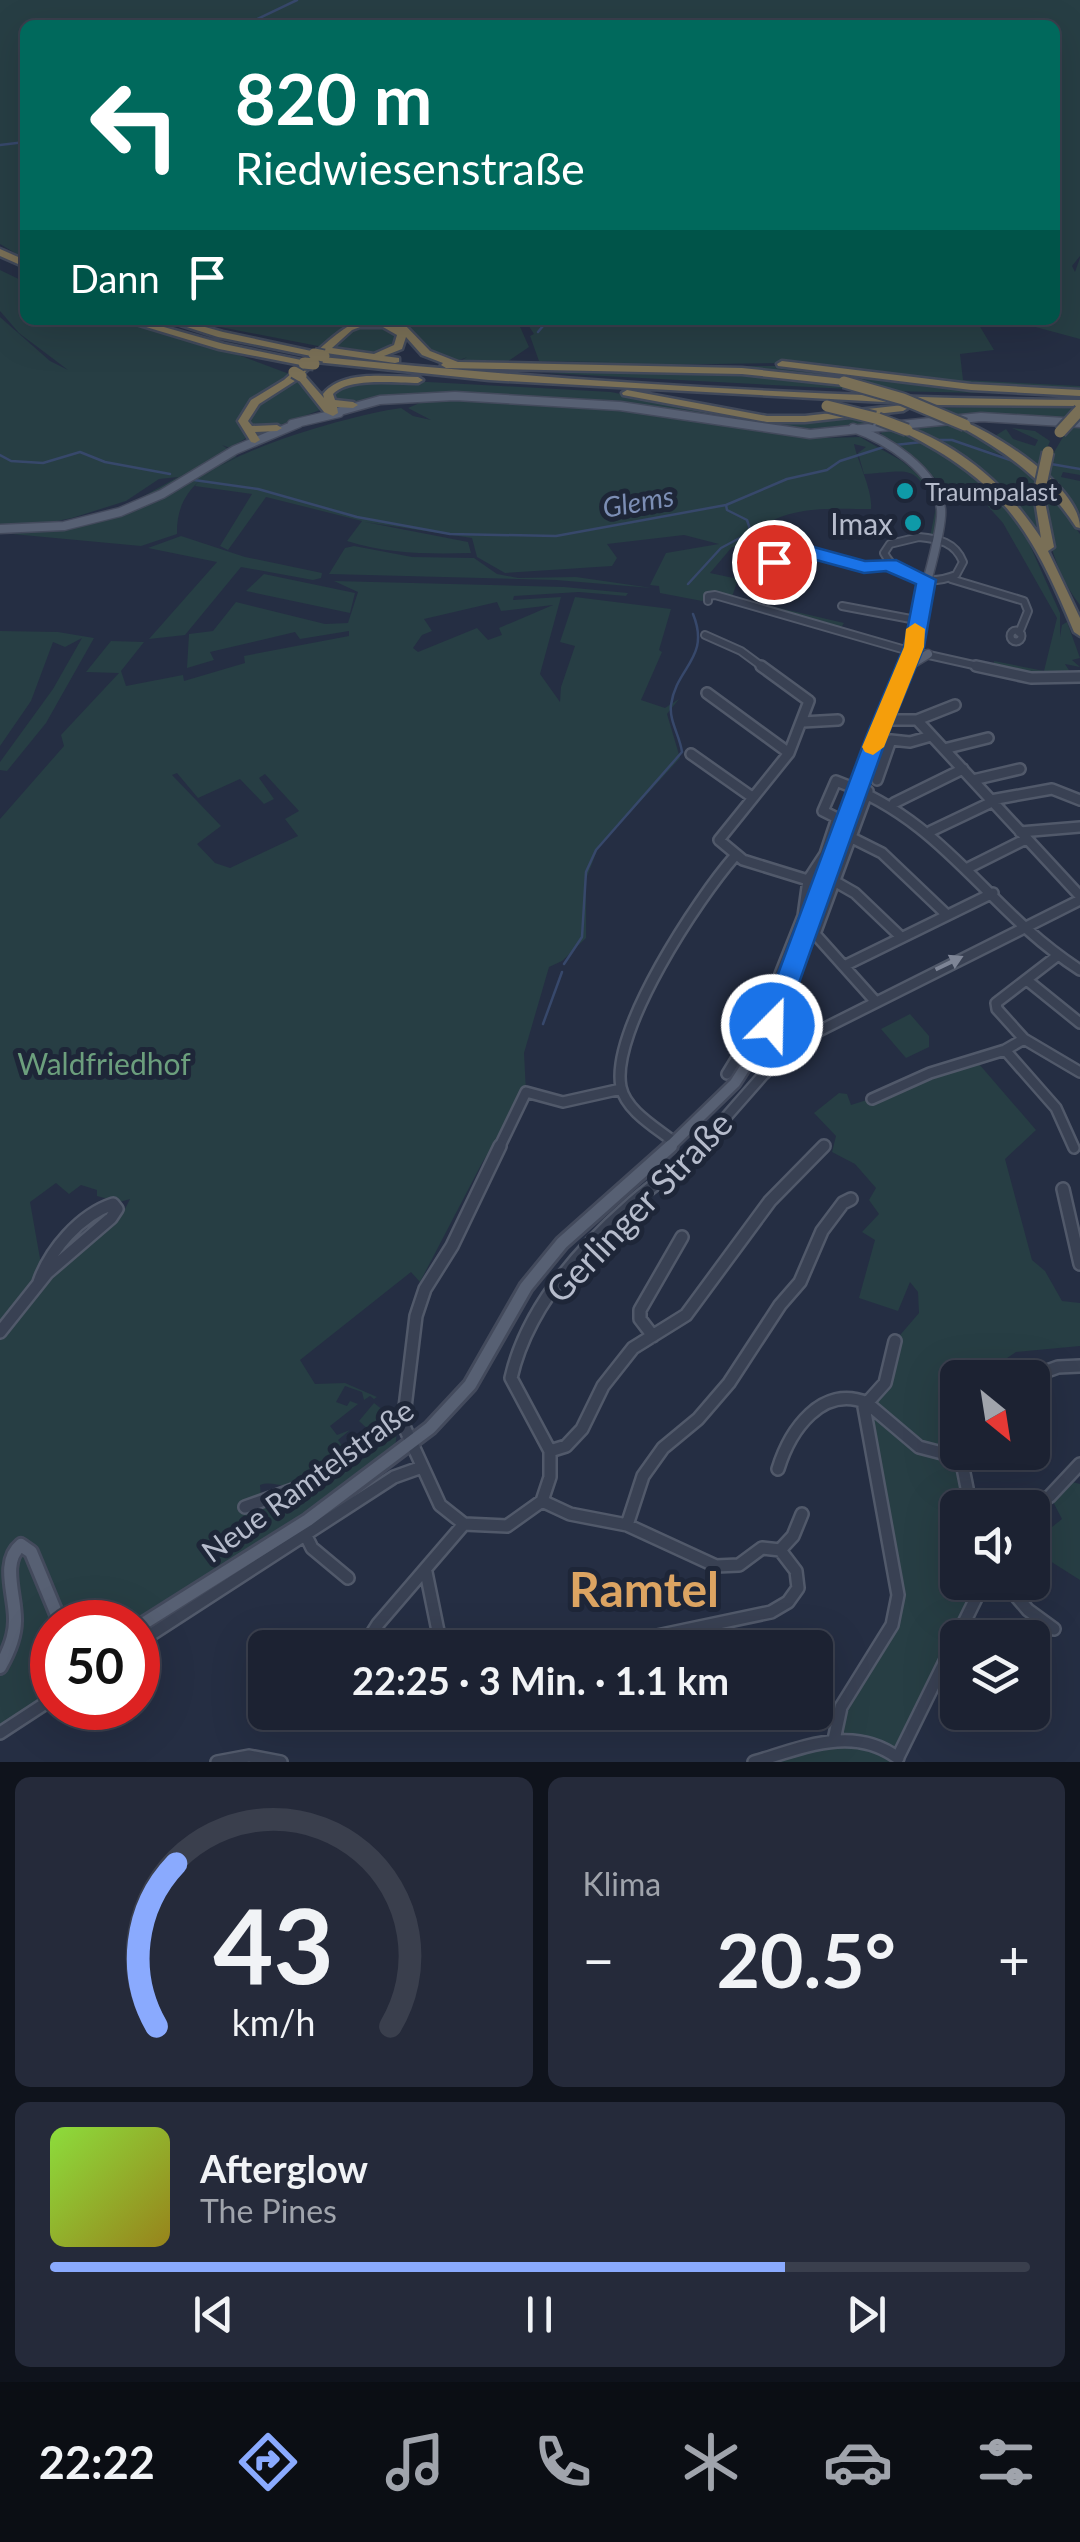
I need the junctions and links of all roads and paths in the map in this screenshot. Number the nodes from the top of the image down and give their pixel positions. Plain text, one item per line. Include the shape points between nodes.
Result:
1 (145, 325) edge
2 (166, 325) edge
3 (188, 325) edge
4 (353, 325) edge
5 (369, 325) edge
6 (385, 325) edge
7 (400, 325) edge
8 (340, 337) junction
9 (222, 348) junction
10 (356, 355) junction
11 (317, 357) junction
12 (472, 368) junction
13 (616, 369) junction
14 (638, 369) junction
15 (454, 380) junction
16 (844, 382) joint
17 (576, 387) junction
18 (391, 400) junction
19 (1080, 401) edge
20 (1038, 404) junction
21 (353, 405) joint
22 (331, 410) junction
23 (247, 413) joint
24 (1080, 421) edge
25 (299, 423) junction
26 (277, 428) joint
27 (778, 430) junction
28 (910, 431) joint
29 (877, 435) junction
30 (256, 436) junction
31 (948, 450) joint
32 (1080, 524) edge
33 (0, 529) edge
34 (936, 540) junction
35 (890, 565) junction
36 (1053, 567) junction
37 (952, 579) junction
38 (927, 580) junction
39 (764, 591) dead end
40 (720, 600) dead end
41 (842, 606) dead end
42 (916, 624) junction
43 (1080, 632) edge
44 (1019, 633) dead end
45 (705, 635) dead end
46 (910, 648) junction
47 (928, 654) junction
48 (944, 656) junction
49 (903, 670) junction
50 (1080, 677) edge
51 (707, 693) dead end
52 (955, 705) dead end
53 (838, 720) dead end
54 (883, 720) junction
55 (917, 720) junction
56 (803, 722) junction
57 (931, 736) junction
58 (988, 738) dead end
59 (944, 749) junction
60 (789, 753) junction
61 (691, 754) dead end
62 (1020, 769) dead end
63 (963, 770) junction
64 (877, 780) dead end
65 (973, 780) junction
66 (863, 789) junction
67 (752, 797) junction
68 (1080, 800) edge
69 (992, 801) junction
70 (894, 804) junction
71 (843, 819) junction
72 (1080, 828) edge
73 (931, 831) junction
74 (1023, 836) junction
75 (850, 837) junction
76 (735, 856) junction
77 (968, 868) junction
78 (808, 880) junction
79 (829, 883) junction
80 (993, 893) junction
81 (1079, 900) edge
82 (947, 915) junction
83 (1024, 927) junction
84 (902, 937) junction
85 (1057, 956) junction
86 (844, 966) junction
87 (1080, 970) edge
88 (1028, 982) junction
89 (876, 1001) junction
90 (776, 1017) junction
91 (1080, 1023) edge
92 (807, 1037) junction
93 (1024, 1039) junction
94 (1005, 1050) junction
95 (1080, 1072) edge
96 (727, 1074) dead end
97 (621, 1089) junction
98 (872, 1099) dead end
99 (674, 1142) junction
100 (824, 1146) dead end
101 (1074, 1148) dead end
102 (1063, 1189) dead end
103 (851, 1198) dead end
104 (682, 1237) dead end
105 (1080, 1264) edge
106 (39, 1282) junction
107 (0, 1332) edge
108 (653, 1336) junction
109 (895, 1341) dead end
110 (1080, 1366) edge
111 (1050, 1370) edge
112 (867, 1403) junction
113 (403, 1424) junction
114 (412, 1442) junction
115 (550, 1452) junction
116 (940, 1457) edge
117 (1080, 1464) edge
118 (422, 1466) junction
119 (778, 1469) dead end
120 (1050, 1496) edge
121 (542, 1501) junction
122 (245, 1507) dead end
123 (802, 1514) dead end
124 (464, 1524) junction
125 (627, 1525) junction
126 (306, 1536) junction
127 (780, 1550) junction
128 (426, 1572) junction
129 (348, 1578) dead end
130 (51, 1600) edge
131 (1019, 1600) edge
132 (160, 1614) edge
133 (160, 1629) edge
134 (1054, 1629) dead end
135 (374, 1630) edge
136 (438, 1630) edge
137 (698, 1630) edge
138 (0, 1667) edge
139 (940, 1682) edge
140 (30, 1713) edge
141 (0, 1733) edge
142 (834, 1740) junction
143 (899, 1759) edge
144 (217, 1762) edge
145 (281, 1762) edge
146 (754, 1762) edge

1 - 9 highway
2 - 11 highway
3 - 11 highway
4 - 8 highway
5 - 8 highway
6 - 10 highway via 402,334 401,344
7 - 12 highway via 429,354
8 - 23 highway
9 - 11 highway
9 - 22 highway via 297,374
10 - 11 highway
10 - 12 highway
11 - 12 highway
11 - 15 highway
11 - 20 highway via 489,377
12 - 13 highway
12 - 14 highway
12 - 19 highway
13 - 14 highway
13 - 19 highway via 794,365
14 - 16 highway
15 - 17 highway
15 - 22 highway via 346,382 330,390
16 - 32 highway, bridge via 965,424 1033,468
17 - 20 highway via 782,419
17 - 29 highway, bridge via 827,406
18 - 21 main road
18 - 22 main road
18 - 27 main road via 606,404
19 - 20 highway
19 - 36 highway, bridge via 1048,452 1039,494
21 - 22 highway
22 - 25 main road
23 - 30 highway via 244,426
24 - 29 main road via 981,417
25 - 26 main road
25 - 30 main road
26 - 30 highway
27 - 29 main road
27 - 29 main road via 853,428
28 - 29 highway, bridge
28 - 31 highway
29 - 34 main road, Neue Ramtelstraße via 933,484 941,501
30 - 33 main road via 162,494 113,514 64,526
31 - 36 highway via 1008,498
34 - 35 street via 894,541 884,554
34 - 37 street via 951,544 962,558
34 - 38 main road, Neue Ramtelstraße
35 - 38 street
35 - 39 street via 786,554
36 - 43 highway
37 - 38 street
37 - 44 street via 1026,602
38 - 42 main road, Neue Ramtelstraße
40 - 46 street
41 - 42 street
42 - 46 main road, Neue Ramtelstraße
45 - 56 street via 809,701
46 - 47 street
46 - 48 street
46 - 49 main road, Neue Ramtelstraße
47 - 48 street
47 - 49 main road
48 - 50 street via 1031,678
49 - 54 main road, Neue Ramtelstraße
51 - 60 street
52 - 55 street
53 - 56 street
54 - 55 street
54 - 66 main road, Neue Ramtelstraße
55 - 57 street
56 - 60 street
57 - 59 street
57 - 64 street via 891,740
58 - 59 street
59 - 63 street
60 - 67 street
61 - 67 street
62 - 65 street
63 - 65 street
63 - 70 street
65 - 69 street
66 - 70 street
66 - 71 main road, Neue Ramtelstraße
66 - 71 street via 834,783 823,811
66 - 75 street
67 - 76 street via 719,840
68 - 69 street via 1040,789
69 - 73 street
69 - 74 street
70 - 73 street
71 - 78 street, Neue Ramtelstraße
71 - 79 main road, Neue Ramtelstraße
72 - 74 street
73 - 77 street
74 - 77 street
74 - 81 street
75 - 79 street
75 - 82 street via 882,853
76 - 78 street
76 - 97 street via 699,899 638,1012 622,1047
77 - 80 street
78 - 79 street
78 - 96 street, Neue Ramtelstraße via 803,916 765,1012
79 - 84 street via 855,893
79 - 86 street via 815,934
79 - 90 main road, Neue Ramtelstraße
80 - 82 street
80 - 83 street
81 - 83 street, Gerlinger Straße
82 - 84 street
83 - 85 street
89 -> 83 street, Gerlinger Straße
84 - 86 street
85 - 87 street
85 - 88 street
86 - 89 street
88 - 91 street
88 - 93 street via 996,1003
89 - 92 street, Gerlinger Straße
90 - 92 street
90 - 99 main road, Neue Ramtelstraße via 735,1083
92 - 115 street, Gerlinger Straße via 763,1075 698,1149 626,1208 541,1304 518,1342 511,1378
93 - 94 street
93 - 95 street
94 - 98 street
94 - 101 street via 1046,1096
97 - 99 street
97 - 113 street via 562,1102 526,1092 452,1246 424,1289
99 - 114 main road, Neue Ramtelstraße via 562,1243 520,1297 470,1385
100 - 108 street via 770,1201 686,1315
102 - 105 street
103 - 125 street via 822,1231 800,1282 729,1384 643,1476
104 - 108 street via 640,1310
106 - 106 street via 111,1218 113,1204 100,1208 52,1254
106 - 107 street
108 - 115 street via 613,1372 582,1429
109 - 112 street via 885,1383
110 - 111 street
112 - 116 street via 919,1450
112 - 119 street via 853,1396 826,1403 794,1432
112 - 142 street via 879,1506 899,1590 891,1628 854,1680
113 - 114 street
113 - 122 street via 312,1484
114 - 118 street
114 - 132 main road, Neue Ramtelstraße via 263,1550
115 - 121 street
117 - 120 street
118 - 124 street via 440,1505
118 - 126 street via 394,1477
121 - 124 street via 506,1526
121 - 125 street
123 - 127 street
124 - 128 street
125 - 127 street via 716,1566 739,1565 762,1548
126 - 129 street
126 - 133 street
127 - 137 street via 798,1572 791,1600 736,1623
128 - 135 street
128 - 136 street
130 - 138 main road via 31,1552 21,1545 8,1550 1,1570 16,1620
131 - 134 street
139 - 143 street
140 - 141 street
142 - 143 street via 883,1746
142 - 146 street
144 - 145 street via 248,1755

